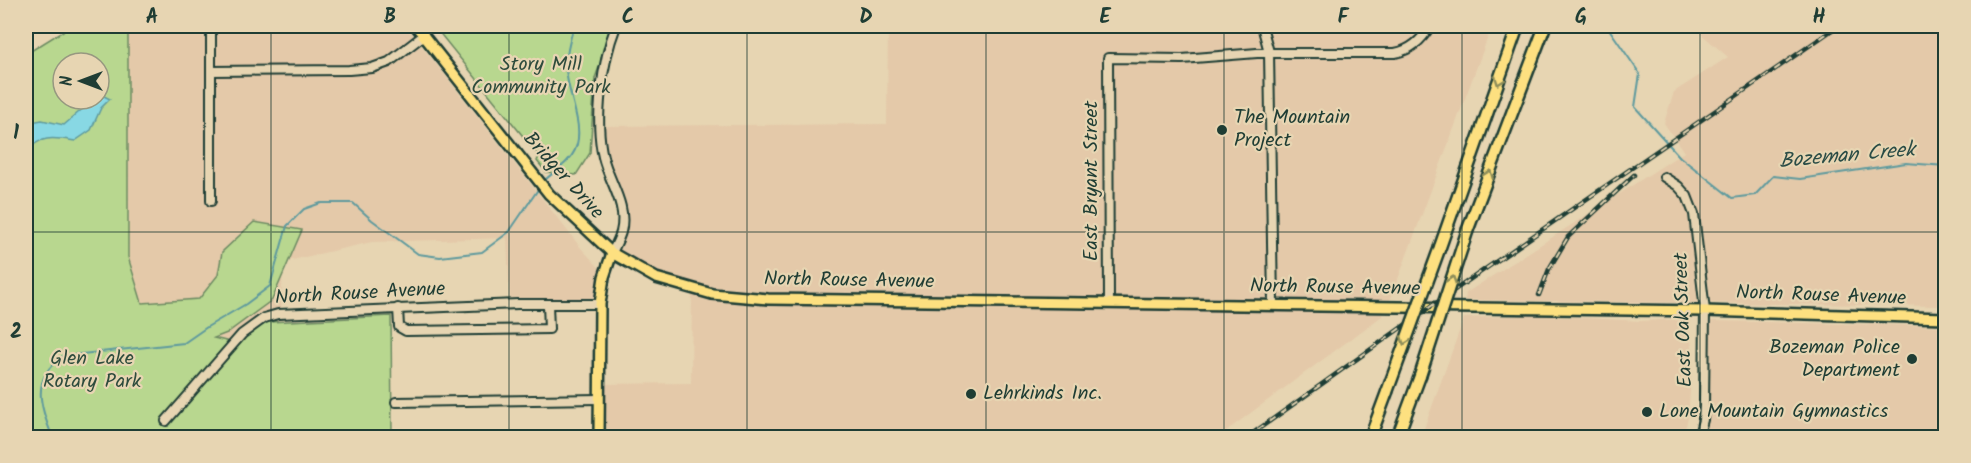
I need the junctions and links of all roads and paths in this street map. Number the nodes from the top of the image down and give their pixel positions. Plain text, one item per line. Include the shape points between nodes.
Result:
1 (416, 26) edge
2 (616, 26) edge
3 (1262, 26) edge
4 (1430, 26) edge
5 (1518, 26) edge
6 (1545, 26) edge
7 (211, 34) dead end
8 (424, 36) junction
9 (1269, 53) junction
10 (211, 71) junction
11 (1664, 177) dead end
12 (211, 201) dead end
13 (612, 253) junction
14 (724, 295) joint
15 (1109, 303) junction
16 (548, 304) junction
17 (600, 304) junction
18 (1273, 305) junction
19 (398, 308) junction
20 (1705, 311) junction
21 (1946, 318) edge
22 (599, 399) junction
23 (396, 402) dead end
24 (166, 421) dead end
25 (600, 438) edge
26 (1370, 438) edge
27 (1397, 438) edge
28 (1698, 438) edge

1 - 8 main road, Bridger Drive
2 - 13 street via 604,70 600,126 608,176 623,217
3 - 9 street
4 - 9 street via 1417,43 1395,53
5 -> 26 highway, bridge
27 -> 6 highway, bridge via 1468,229
7 - 10 street
8 - 10 street via 389,62 372,68
8 - 13 main road, Bridger Drive via 549,194
9 - 15 street, East Bryant Street via 1191,59 1108,58
9 - 18 street
10 - 12 street
11 - 20 street, East Oak Street via 1687,196 1694,214
13 - 14 main road, Bridger Drive via 660,279
13 - 17 main road
14 - 15 main road, North Rouse Avenue
15 - 18 main road, North Rouse Avenue
16 - 17 street, North Rouse Avenue
16 - 19 street, North Rouse Avenue
16 - 19 street via 549,329 406,331 399,327
17 - 22 main road
18 - 20 main road, North Rouse Avenue
19 - 24 street, North Rouse Avenue via 291,312 264,318 242,334
20 - 21 main road, North Rouse Avenue
20 - 28 street, East Oak Street via 1704,406
22 - 23 street
22 - 25 main road

